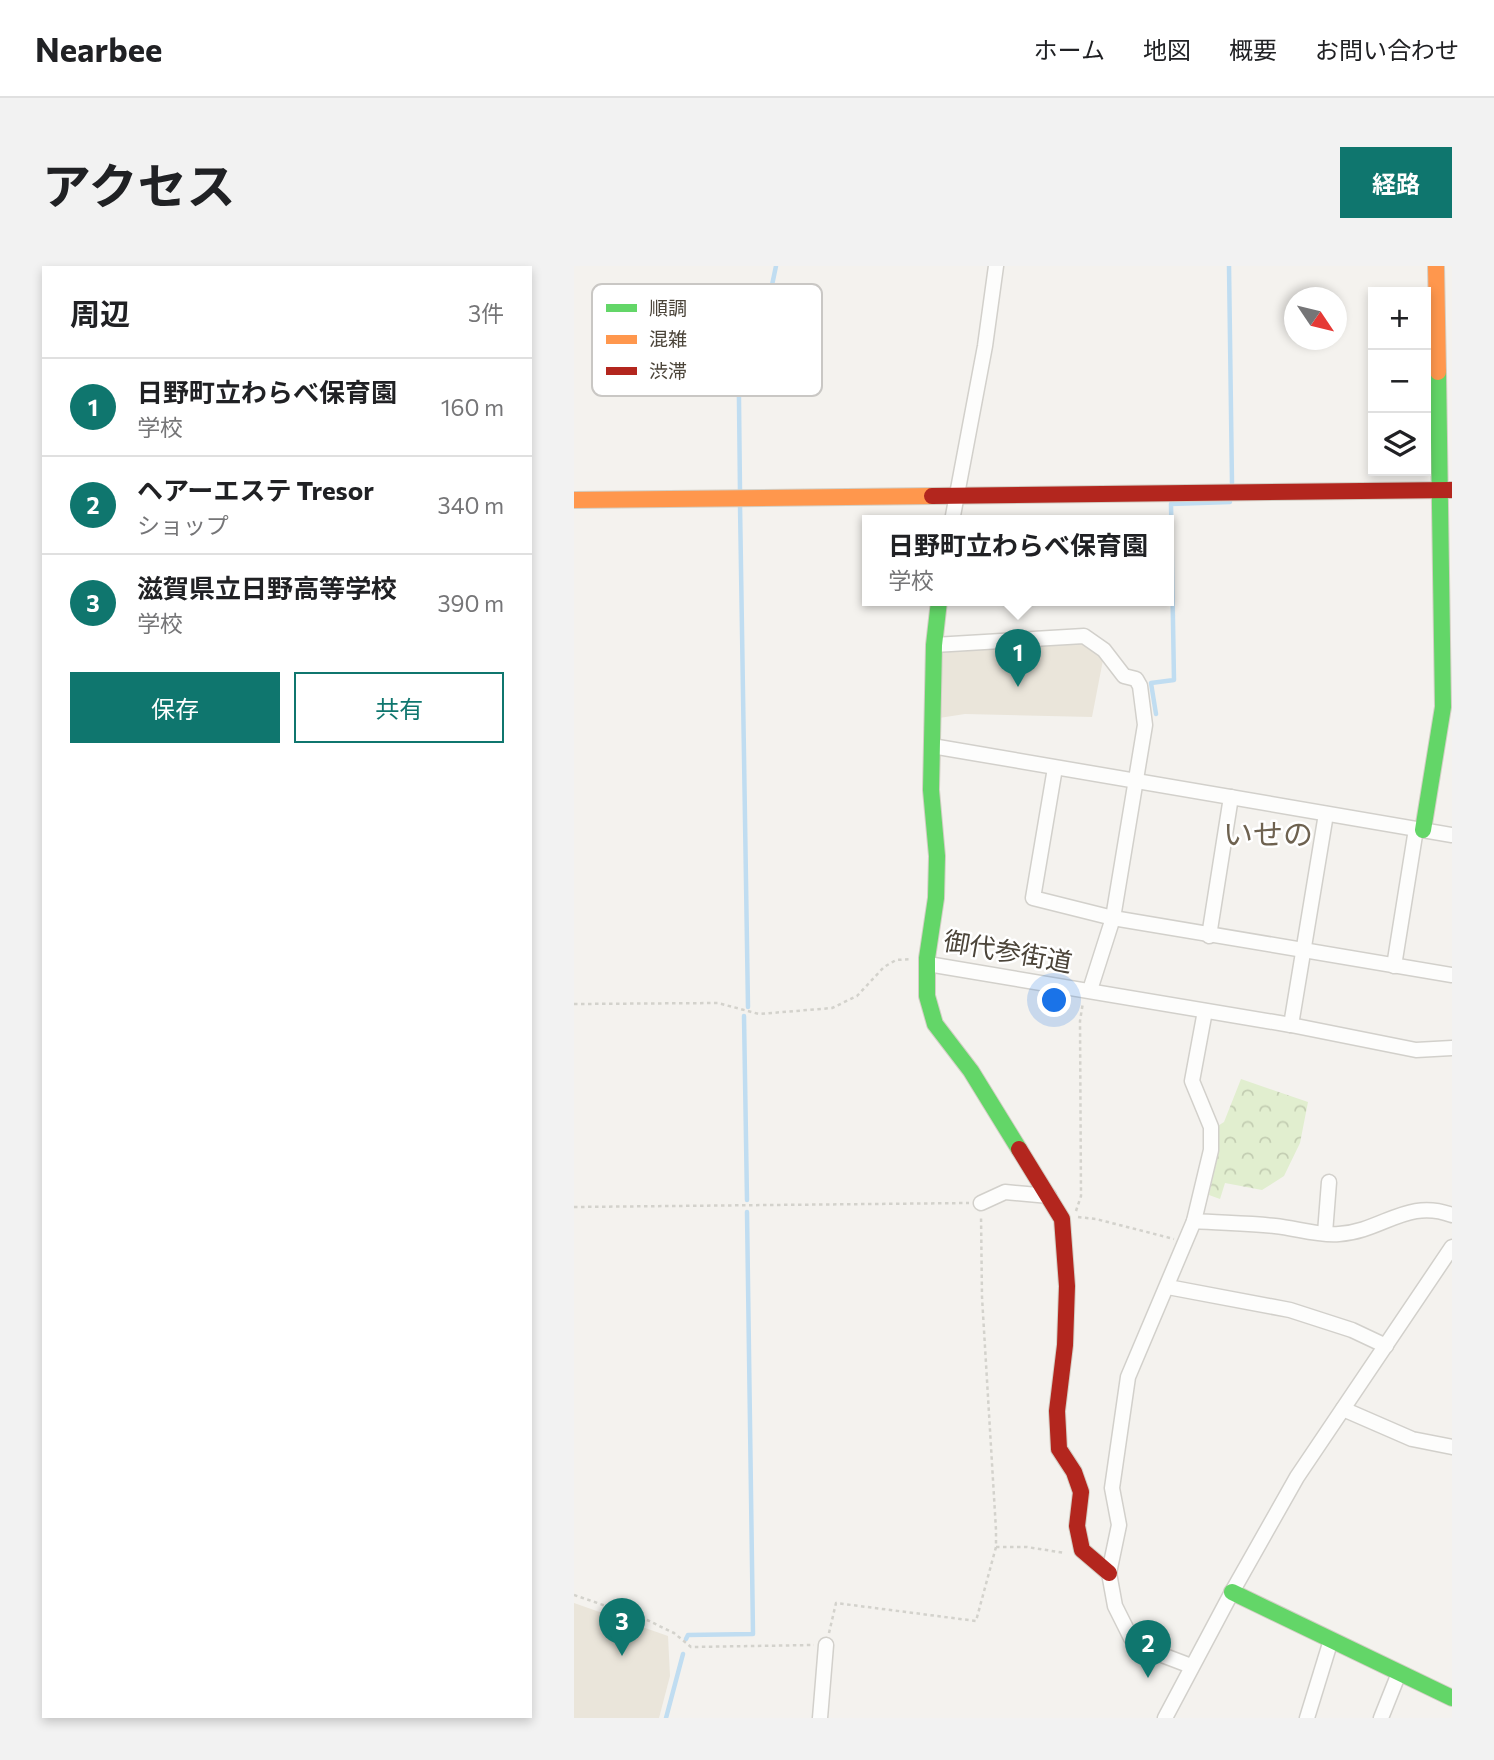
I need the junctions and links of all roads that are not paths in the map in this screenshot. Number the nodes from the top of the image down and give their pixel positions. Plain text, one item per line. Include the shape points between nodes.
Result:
1 (996, 266) edge
2 (1436, 266) edge
3 (1447, 490) edge
4 (956, 496) junction
5 (574, 500) edge
6 (953, 515) edge
7 (938, 606) edge
8 (934, 645) junction
9 (1444, 744) edge
10 (932, 746) junction
11 (1055, 768) junction
12 (1136, 780) junction
13 (1231, 797) junction
14 (1326, 814) junction
15 (1419, 830) junction
16 (1452, 835) edge
17 (1113, 918) junction
18 (1209, 936) junction
19 (1303, 950) junction
20 (928, 961) junction
21 (1394, 966) junction
22 (1452, 975) edge
23 (1090, 990) junction
24 (1205, 1011) junction
25 (1291, 1024) junction
26 (1452, 1048) edge
27 (1329, 1182) dead end
28 (1049, 1196) junction
29 (981, 1203) road end
30 (1452, 1215) edge
31 (1194, 1221) junction
32 (1325, 1233) junction
33 (1452, 1247) edge
34 (1168, 1287) junction
35 (1386, 1346) junction
36 (1343, 1409) junction
37 (1452, 1447) edge
38 (1109, 1573) junction
39 (1232, 1592) junction
40 (1331, 1640) junction
41 (826, 1645) road end
42 (1191, 1666) junction
43 (1399, 1673) junction
44 (1452, 1698) edge
45 (821, 1718) edge
46 (1165, 1718) edge
47 (1307, 1718) edge
48 (1381, 1718) edge

1 - 4 street
2 - 3 street
3 - 4 street
3 - 9 street
4 - 5 street
4 - 6 street
7 - 8 street
8 - 10 street
8 - 12 street via 1084,636 1140,686 1145,725
9 - 15 street
10 - 11 street
10 - 20 street via 937,856
11 - 12 street
11 - 17 street via 1033,898
12 - 13 street
12 - 17 street
13 - 14 street
13 - 18 street
14 - 15 street
14 - 19 street
15 - 16 street
15 - 21 street
17 - 18 street
17 - 23 street
18 - 19 street
19 - 21 street
19 - 25 street
20 - 23 street, 御代参街道
20 - 28 street via 927,996 935,1024 971,1070
21 - 22 street
23 - 24 street, 御代参街道
24 - 25 street, 御代参街道
24 - 31 street via 1192,1081 1211,1127 1211,1150
25 - 26 street, 御代参街道 via 1416,1050
27 - 32 street
28 - 29 street via 1005,1192
28 - 38 street via 1062,1219 1067,1286 1057,1411 1059,1450 1081,1492 1077,1526 1082,1550
30 - 32 street via 1420,1209 1362,1230
31 - 32 street
31 - 34 street
33 - 35 street
34 - 35 street via 1290,1310
34 - 38 street via 1128,1377 1112,1488 1119,1525
35 - 36 street
36 - 37 street via 1412,1439
36 - 39 street via 1297,1477
38 - 42 street via 1115,1606 1131,1638 1141,1647
39 - 40 street
39 - 42 street
40 - 43 street
40 - 47 street
41 - 45 street
42 - 46 street
43 - 44 street
43 - 48 street

